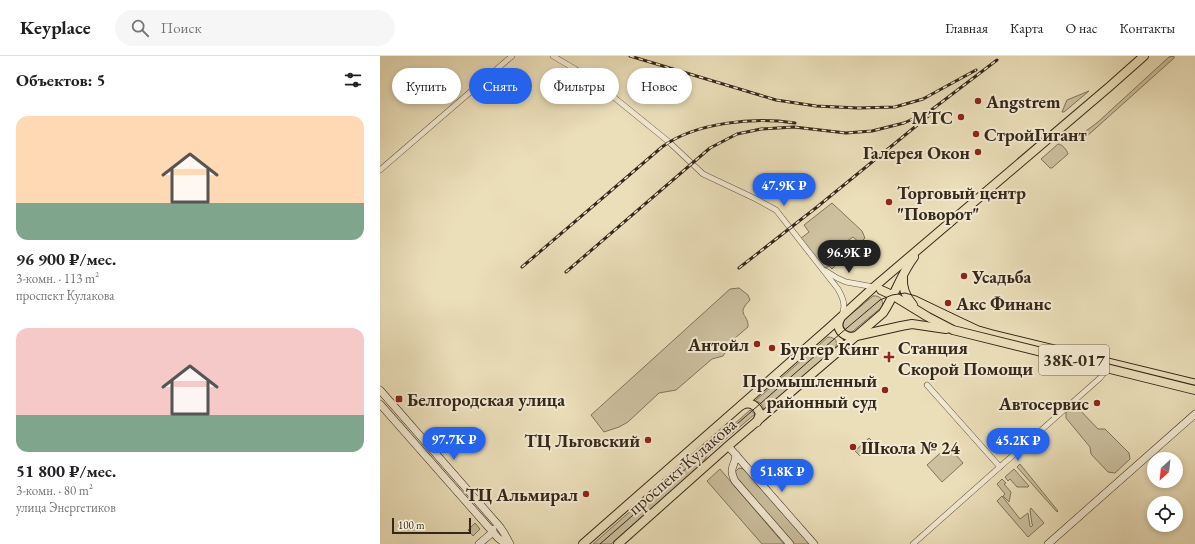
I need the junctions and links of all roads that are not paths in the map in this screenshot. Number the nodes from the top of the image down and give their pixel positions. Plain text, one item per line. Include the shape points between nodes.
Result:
1 (512, 56) edge
2 (553, 56) edge
3 (1144, 56) edge
4 (380, 170) edge
5 (920, 248) junction
6 (820, 267) junction
7 (904, 272) junction
8 (877, 289) junction
9 (893, 295) junction
10 (883, 313) junction
11 (928, 317) junction
12 (840, 318) junction
13 (953, 330) junction
14 (856, 336) junction
15 (1106, 368) junction
16 (927, 385) dead end
17 (380, 390) edge
18 (1195, 390) edge
19 (380, 404) edge
20 (741, 405) junction
21 (1195, 414) edge
22 (756, 423) junction
23 (728, 446) junction
24 (736, 455) junction
25 (1000, 467) junction
26 (500, 527) junction
27 (493, 532) junction
28 (479, 544) edge
29 (506, 544) edge
30 (510, 544) edge
31 (583, 544) edge
32 (618, 544) edge
33 (790, 544) edge
34 (814, 544) edge
35 (913, 544) edge
36 (1048, 544) edge

1 - 4 street
2 - 6 street via 605,90 669,142 703,174 776,210
3 - 5 main road
5 - 7 main road
5 - 8 main road
6 - 8 street via 846,282
6 - 12 street via 842,296 844,310
7 - 9 main road
7 - 11 main road via 904,292
8 - 9 main road
8 - 10 main road via 888,301
8 - 12 main road, проспект Кулакова
9 - 10 main road
9 - 11 main road
10 - 14 main road
11 - 13 main road
12 - 14 main road via 838,326 841,333 847,337
12 - 20 main road, проспект Кулакова
13 - 14 main road, проспект Кулакова via 912,324
13 - 15 main road, 38К-017
14 - 22 main road, проспект Кулакова
15 - 18 main road, 38К-017
15 - 25 street via 1100,378
16 - 25 street
17 - 26 street
19 - 27 street
20 - 22 main road via 750,403 758,408 760,414
20 - 31 main road, проспект Кулакова
21 - 36 street
22 - 23 main road, проспект Кулакова
23 - 24 street
23 - 32 main road, проспект Кулакова
24 - 33 street via 731,470 735,481
24 - 34 street
25 - 35 street
26 - 27 street via 494,527
26 - 30 street
27 - 28 street
27 - 29 street

